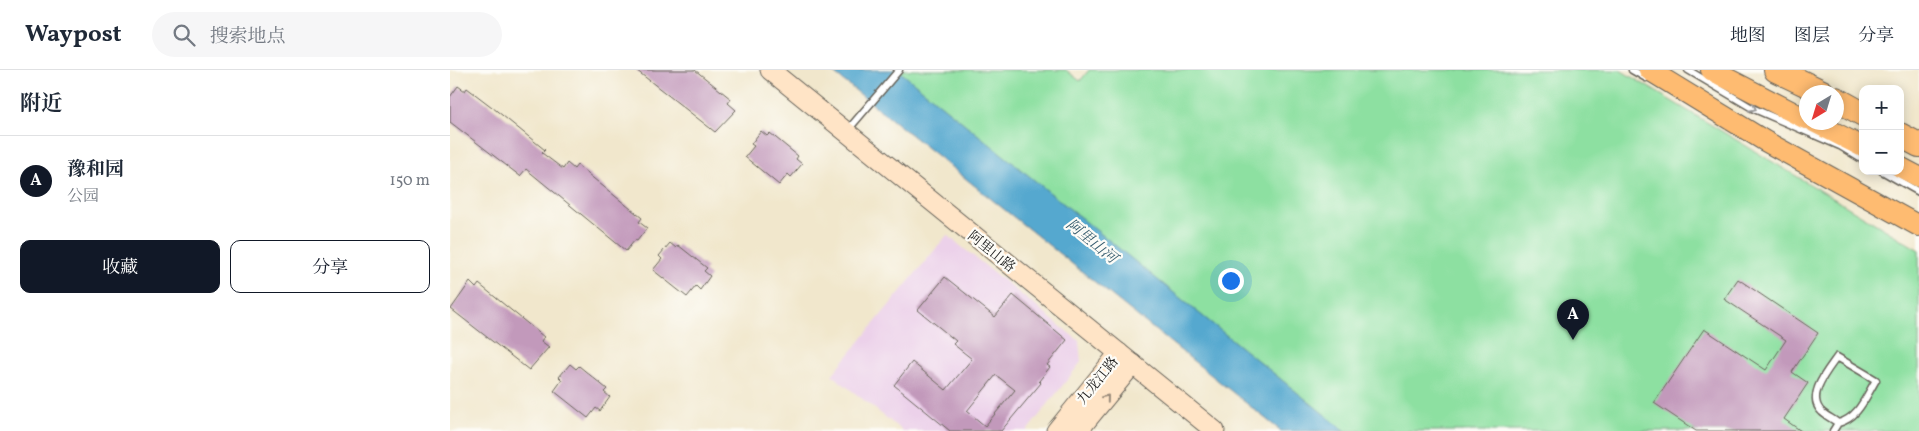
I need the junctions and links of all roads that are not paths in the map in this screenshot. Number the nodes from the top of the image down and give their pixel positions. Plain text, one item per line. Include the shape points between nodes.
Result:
1 (770, 70) edge
2 (898, 70) edge
3 (1632, 70) edge
4 (1688, 70) edge
5 (1776, 70) edge
6 (1788, 70) edge
7 (1649, 75) edge
8 (1711, 77) edge
9 (1807, 85) edge
10 (1812, 85) edge
11 (1844, 104) edge
12 (1859, 112) edge
13 (1799, 116) edge
14 (1715, 120) dead end
15 (1830, 130) edge
16 (847, 132) junction
17 (1904, 137) edge
18 (1859, 145) edge
19 (1919, 145) edge
20 (1859, 158) edge
21 (1791, 164) dead end
22 (1904, 169) edge
23 (1889, 175) edge
24 (1919, 177) edge
25 (1919, 192) edge
26 (1919, 226) edge
27 (1126, 359) junction
28 (1838, 422) junction
29 (1056, 431) edge
30 (1078, 431) edge
31 (1215, 431) edge
32 (1833, 431) edge

1 - 16 street, 阿里山路
2 - 16 lane
3 - 7 lane
4 - 8 lane
5 - 9 highway
6 - 10 highway
7 - 26 main road
8 - 13 main road
8 -> 20 lane via 1752,108 1825,139
11 - 12 highway
14 - 21 lane
15 - 18 main road
16 - 27 street, 阿里山路
17 - 19 highway
22 - 24 main road
23 - 25 lane
27 - 29 street, 九龙江路
30 -> 27 street, 九龙江路
27 - 31 street, 阿里山路
28 - 28 lane via 1849,420 1876,380 1838,357 1822,380 1815,403
28 - 32 lane

